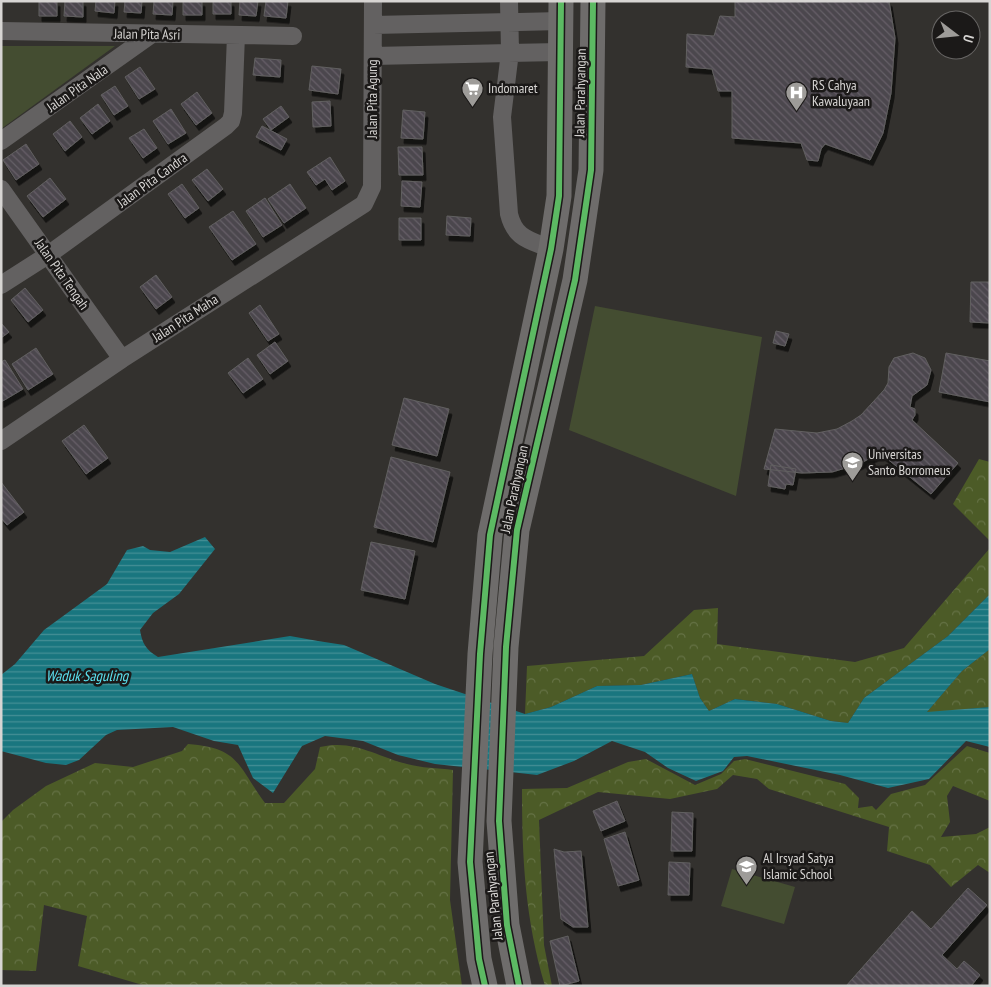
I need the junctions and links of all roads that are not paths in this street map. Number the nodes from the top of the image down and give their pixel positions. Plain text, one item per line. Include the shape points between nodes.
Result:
1 (373, 1) edge
2 (509, 1) edge
3 (593, 1) edge
4 (561, 11) edge
5 (510, 22) junction
6 (373, 25) junction
7 (1, 31) edge
8 (152, 34) junction
9 (236, 36) junction
10 (293, 36) dead end
11 (510, 52) junction
12 (560, 52) junction
13 (372, 56) junction
14 (1, 141) edge
15 (1, 189) edge
16 (369, 197) joint
17 (551, 249) junction
18 (48, 255) junction
19 (1, 285) edge
20 (533, 331) junction
21 (560, 339) junction
22 (122, 359) junction
23 (1, 441) edge
24 (485, 986) edge
25 (519, 986) edge

1 - 6 street, Jalan Pita Agung
2 - 5 street
3 - 21 main road, Jalan Parahyangan via 591,170 575,280
4 - 5 street
4 - 12 main road, Jalan Parahyangan
5 - 6 street
5 - 11 street
6 - 13 street, Jalan Pita Agung
7 - 8 street, Jalan Pita Asri
8 - 9 street, Jalan Pita Asri
8 - 14 street, Jalan Pita Nala
9 - 10 street, Jalan Pita Asri
9 - 18 street, Jalan Pita Candra via 231,121
11 - 12 street
11 - 13 street
11 - 17 street via 502,117 509,214 512,227 519,235
12 - 17 main road, Jalan Parahyangan via 559,196
13 - 16 street, Jalan Pita Agung via 372,187
15 - 18 street, Jalan Pita Tengah
16 - 22 street, Jalan Pita Maha via 364,204
17 - 20 main road, Jalan Parahyangan
18 - 19 street, Jalan Pita Candra
18 - 22 street, Jalan Pita Tengah
20 - 21 main road
20 - 24 main road, Jalan Parahyangan via 490,535 480,654 470,862 479,959
21 - 25 main road, Jalan Parahyangan via 517,530 506,647 499,821 507,925
22 - 23 street, Jalan Pita Maha

